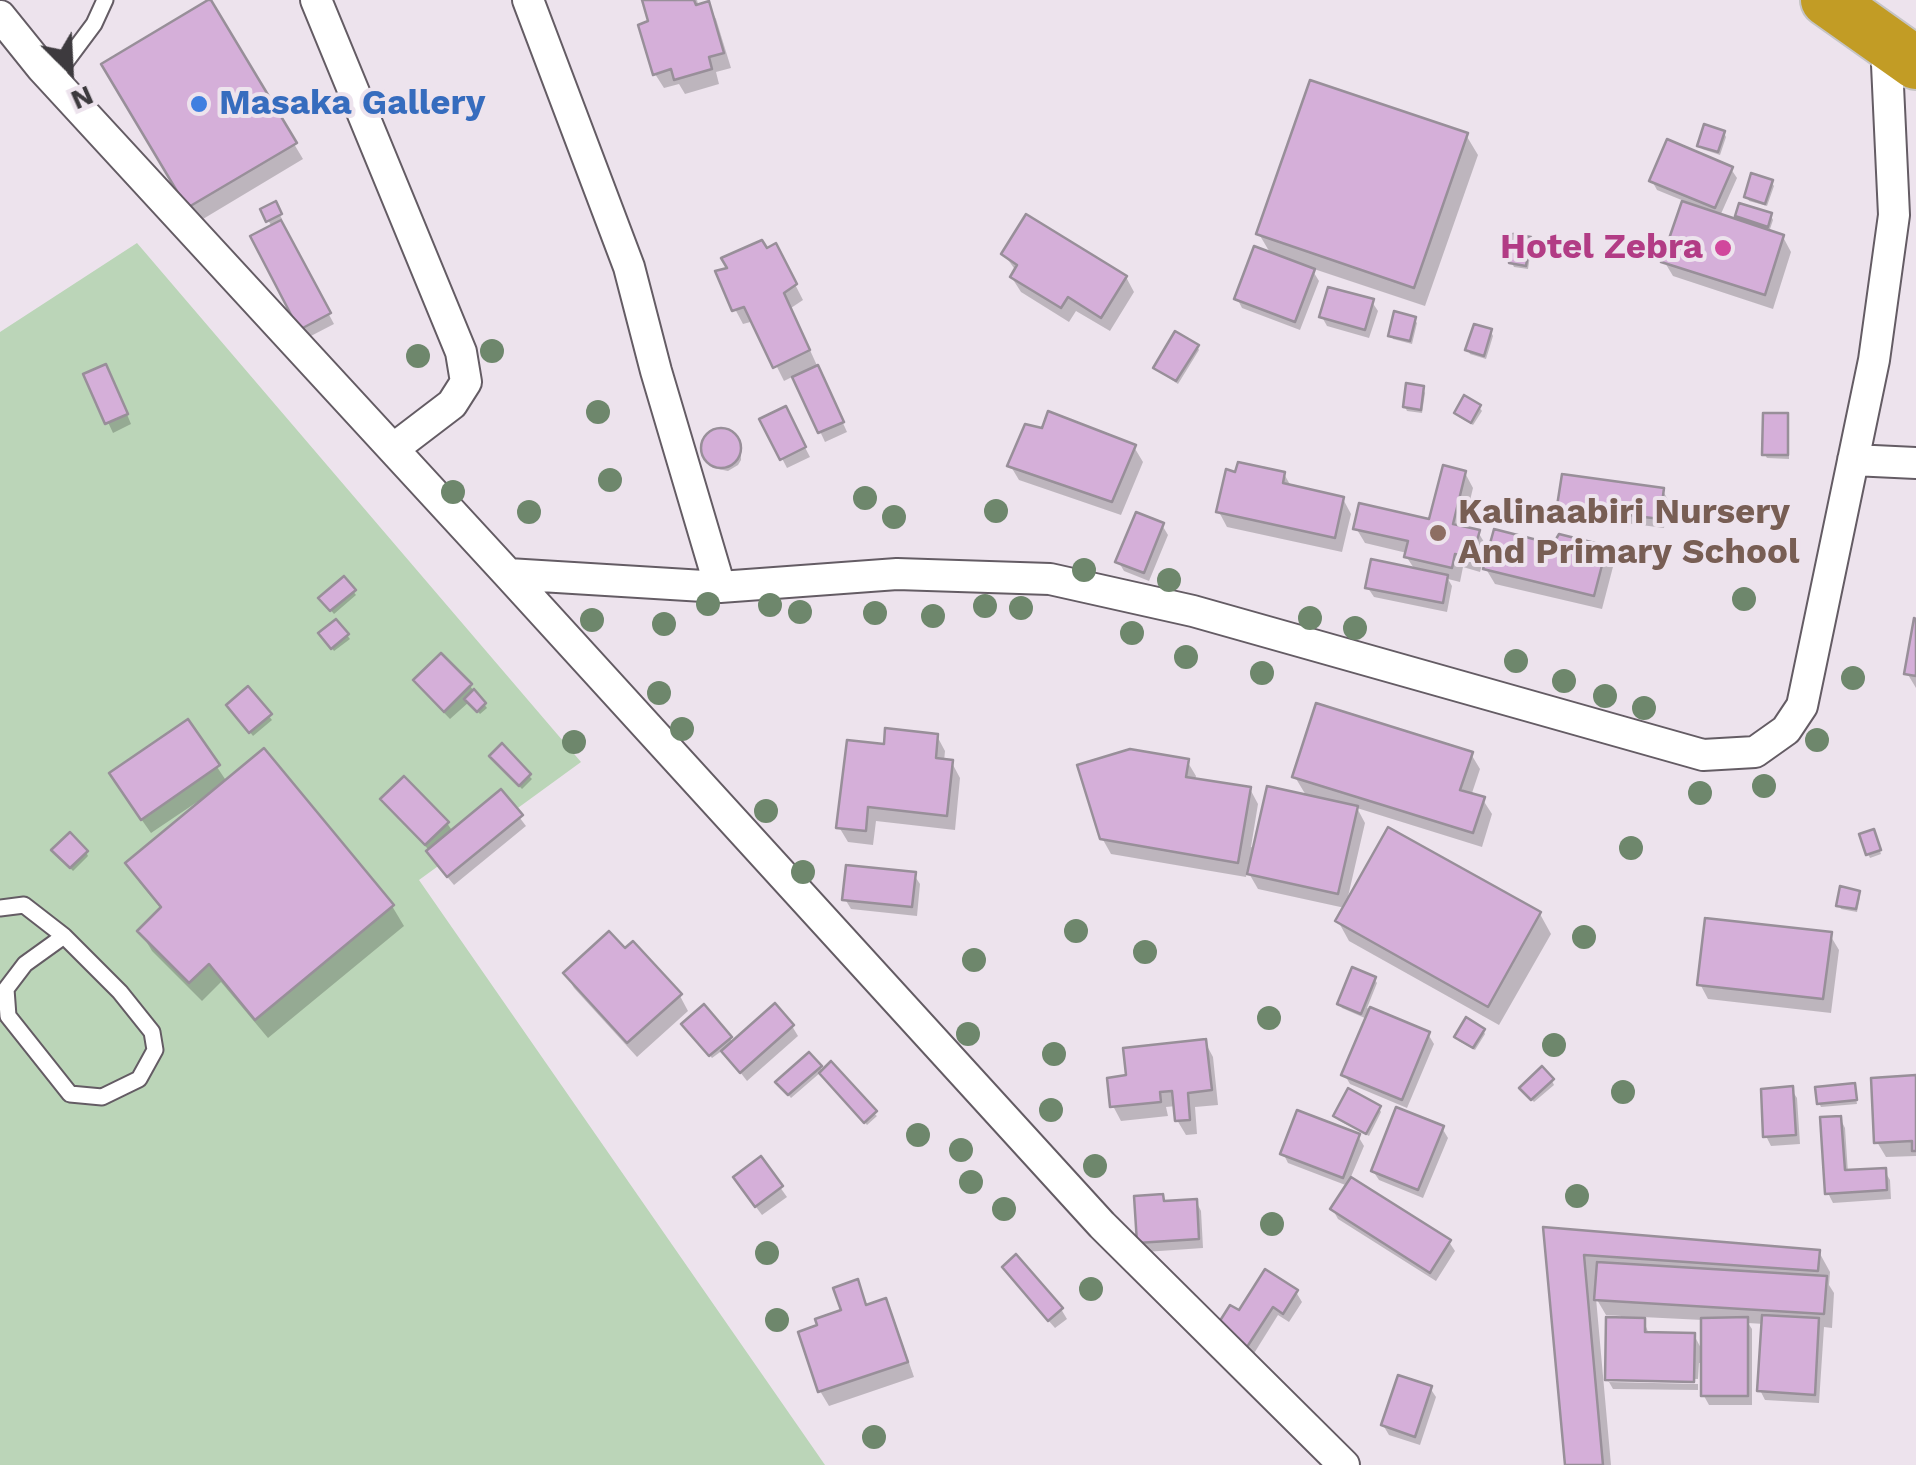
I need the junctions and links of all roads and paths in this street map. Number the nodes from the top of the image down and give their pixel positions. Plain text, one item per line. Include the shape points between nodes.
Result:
1 (106, 0) edge
2 (316, 0) edge
3 (528, 0) edge
4 (1827, 0) edge
5 (0, 16) edge
6 (0, 50) edge
7 (1901, 53) edge
8 (48, 74) junction
9 (393, 449) junction
10 (1853, 460) junction
11 (1916, 463) edge
12 (508, 574) junction
13 (720, 587) junction
14 (0, 908) edge
15 (64, 936) junction
16 (1344, 1465) edge

1 - 8 lane via 94,24
2 - 9 street via 461,352 466,382 452,404
3 - 13 street via 628,267
4 - 7 highway
5 - 8 street
6 - 8 street
7 - 10 street via 1894,215
8 - 9 street
9 - 12 street
10 - 11 street
10 - 13 street via 1802,706 1786,730 1755,752 1703,755 1194,611 1050,579 897,574
12 - 13 street
12 - 16 street via 1102,1226
14 - 15 lane via 24,905
15 - 15 lane via 24,964 6,990 8,1016 70,1094 102,1097 138,1079 156,1050 152,1032

